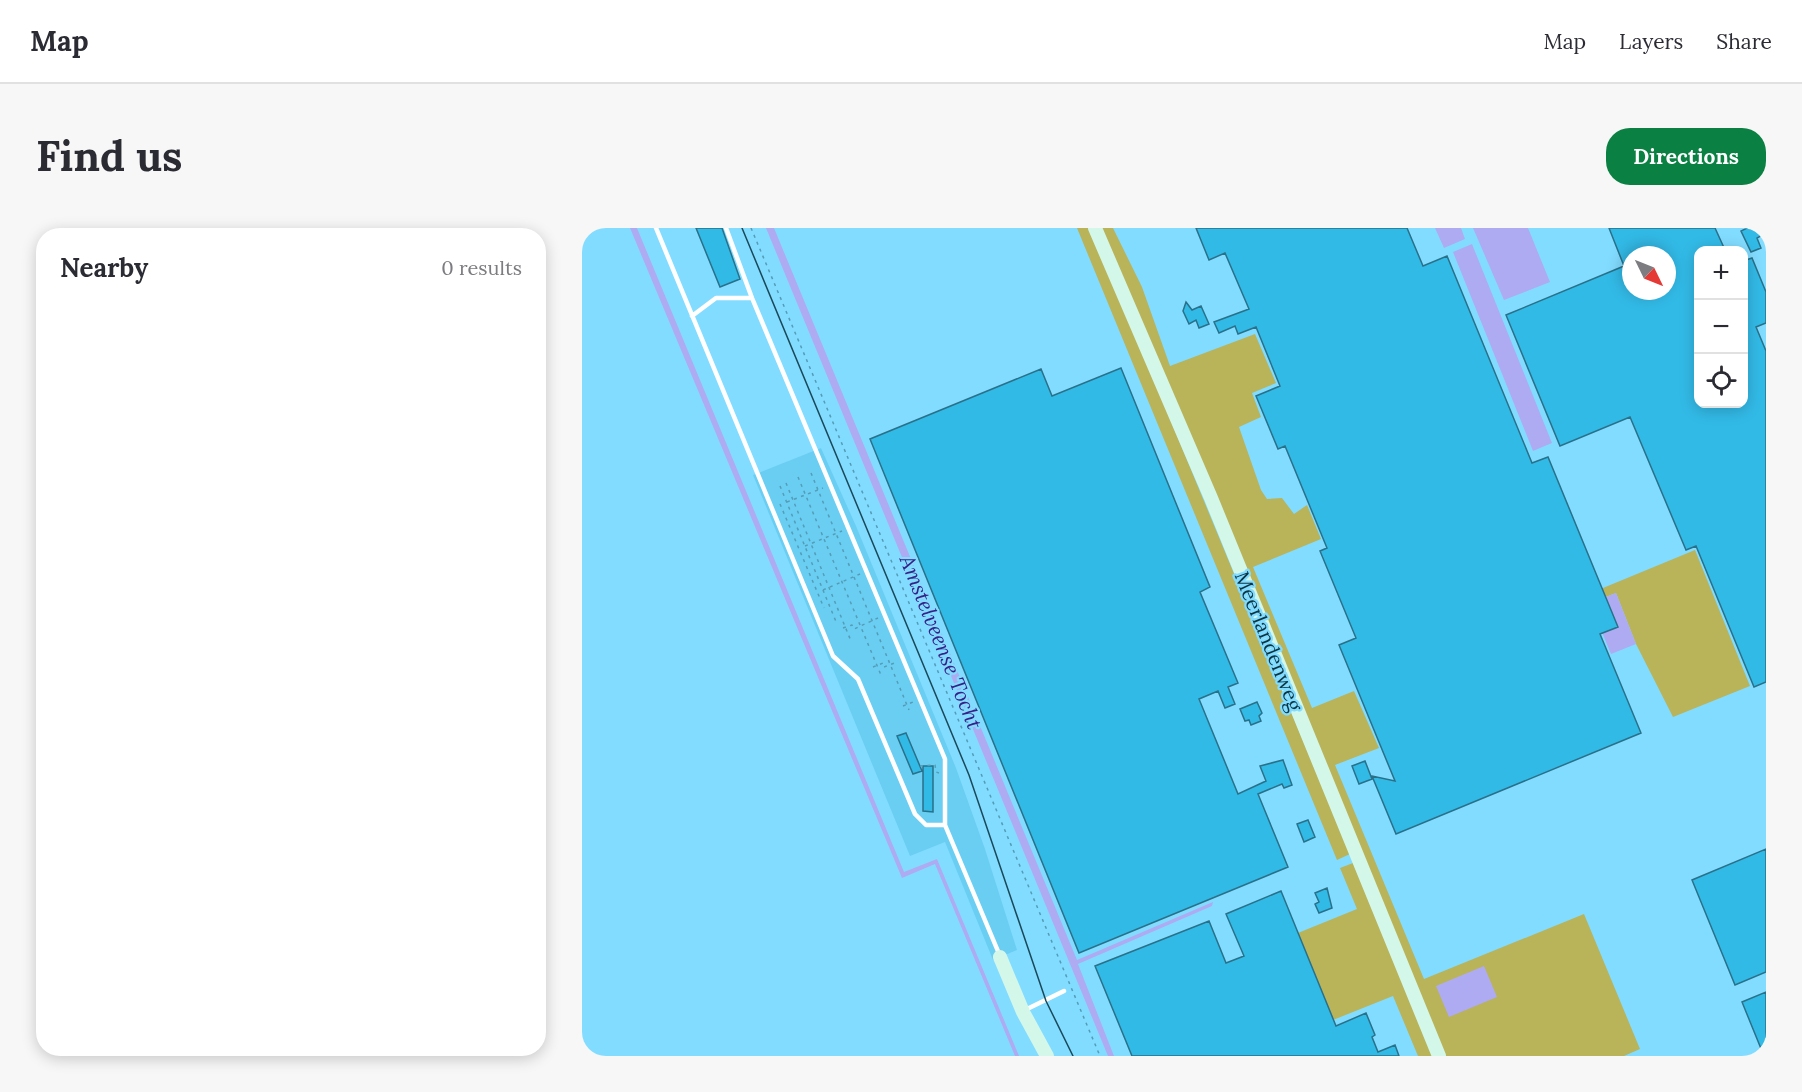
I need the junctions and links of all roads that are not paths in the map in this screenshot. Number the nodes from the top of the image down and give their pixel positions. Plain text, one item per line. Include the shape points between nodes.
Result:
1 (656, 228) edge
2 (726, 228) edge
3 (1095, 228) edge
4 (752, 298) junction
5 (692, 316) junction
6 (945, 825) junction
7 (1000, 957) joint
8 (1064, 991) dead end
9 (1023, 1011) junction
10 (1047, 1056) edge
11 (1439, 1056) edge

1 - 5 lane
2 - 4 lane
3 - 11 street, Meerlandenweg via 1211,498
4 - 5 lane via 716,298
4 - 6 lane via 945,759
5 - 6 lane via 833,656 858,678 915,814 926,825
6 - 7 lane
7 - 9 street
8 - 9 lane
9 - 10 street

